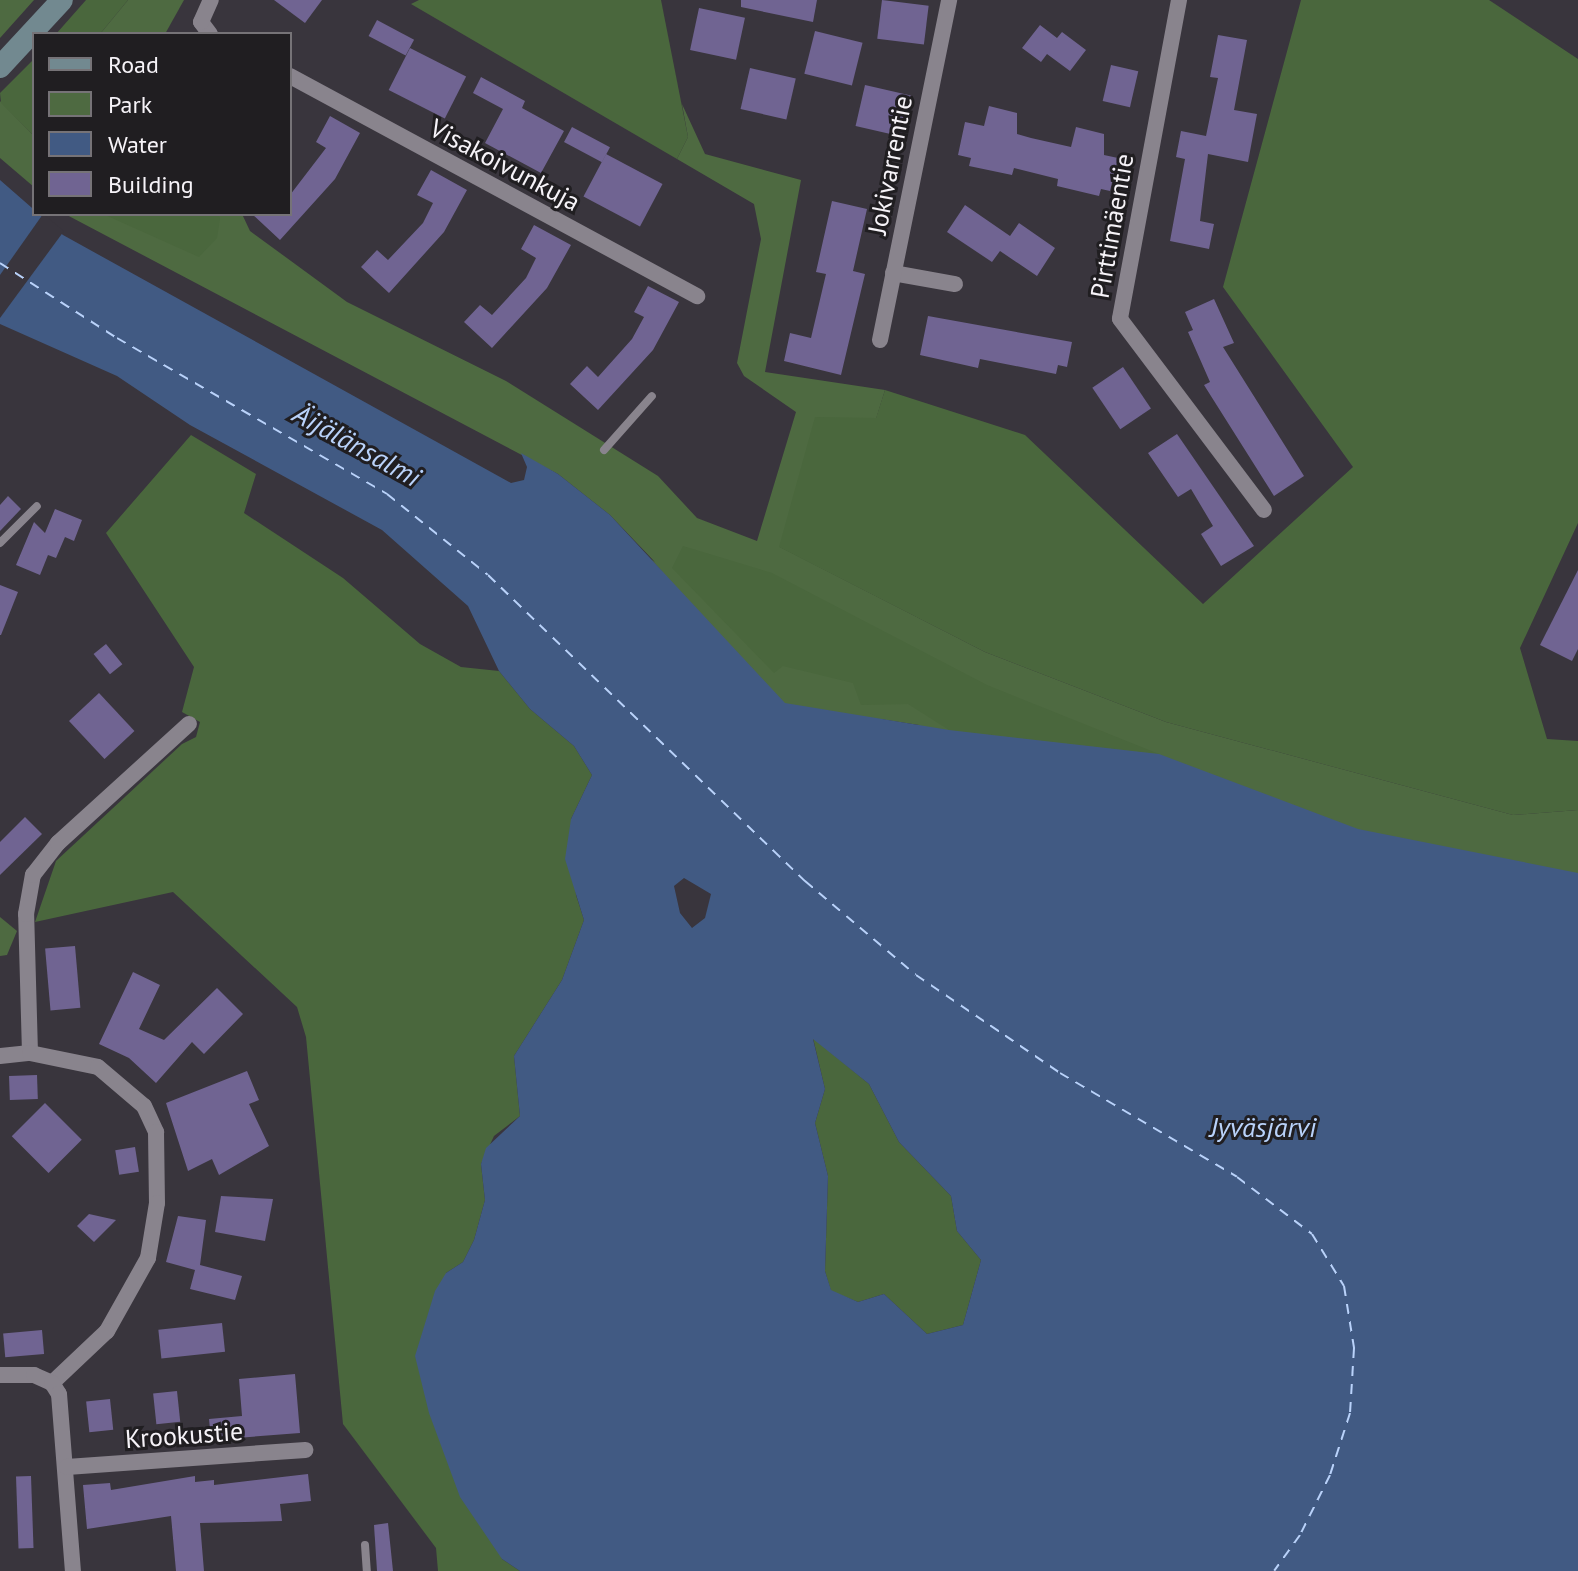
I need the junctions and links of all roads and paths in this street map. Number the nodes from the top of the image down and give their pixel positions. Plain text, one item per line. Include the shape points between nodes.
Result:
1 (62, 0) edge
2 (211, 0) edge
3 (949, 0) edge
4 (1179, 0) edge
5 (206, 28) edge
6 (33, 32) edge
7 (32, 33) edge
8 (6, 61) edge
9 (292, 77) edge
10 (893, 273) junction
11 (955, 284) dead end
12 (697, 296) dead end
13 (880, 340) dead end
14 (652, 396) dead end
15 (604, 450) dead end
16 (37, 506) dead end
17 (1264, 510) dead end
18 (0, 543) edge
19 (189, 724) dead end
20 (30, 1053) junction
21 (0, 1056) edge
22 (0, 1375) edge
23 (52, 1383) junction
24 (305, 1450) dead end
25 (67, 1467) junction
26 (365, 1545) dead end
27 (73, 1571) edge
28 (367, 1571) edge

1 - 6 main road
2 - 5 street
3 - 10 street, Jokivarrentie
4 - 17 street, Pirttimäentie via 1120,319
7 - 8 main road
9 - 12 street, Visakoivunkuja
10 - 11 street
10 - 13 street, Jokivarrentie
14 - 15 lane
16 - 18 lane
19 - 20 street via 58,843 33,875 26,914
20 - 21 street
20 - 23 street via 98,1067 123,1084 144,1106 156,1132 158,1156 148,1258 107,1331
22 - 23 street via 34,1375
23 - 25 street via 63,1411
24 - 25 street, Krookustie
25 - 27 street
26 - 28 lane

